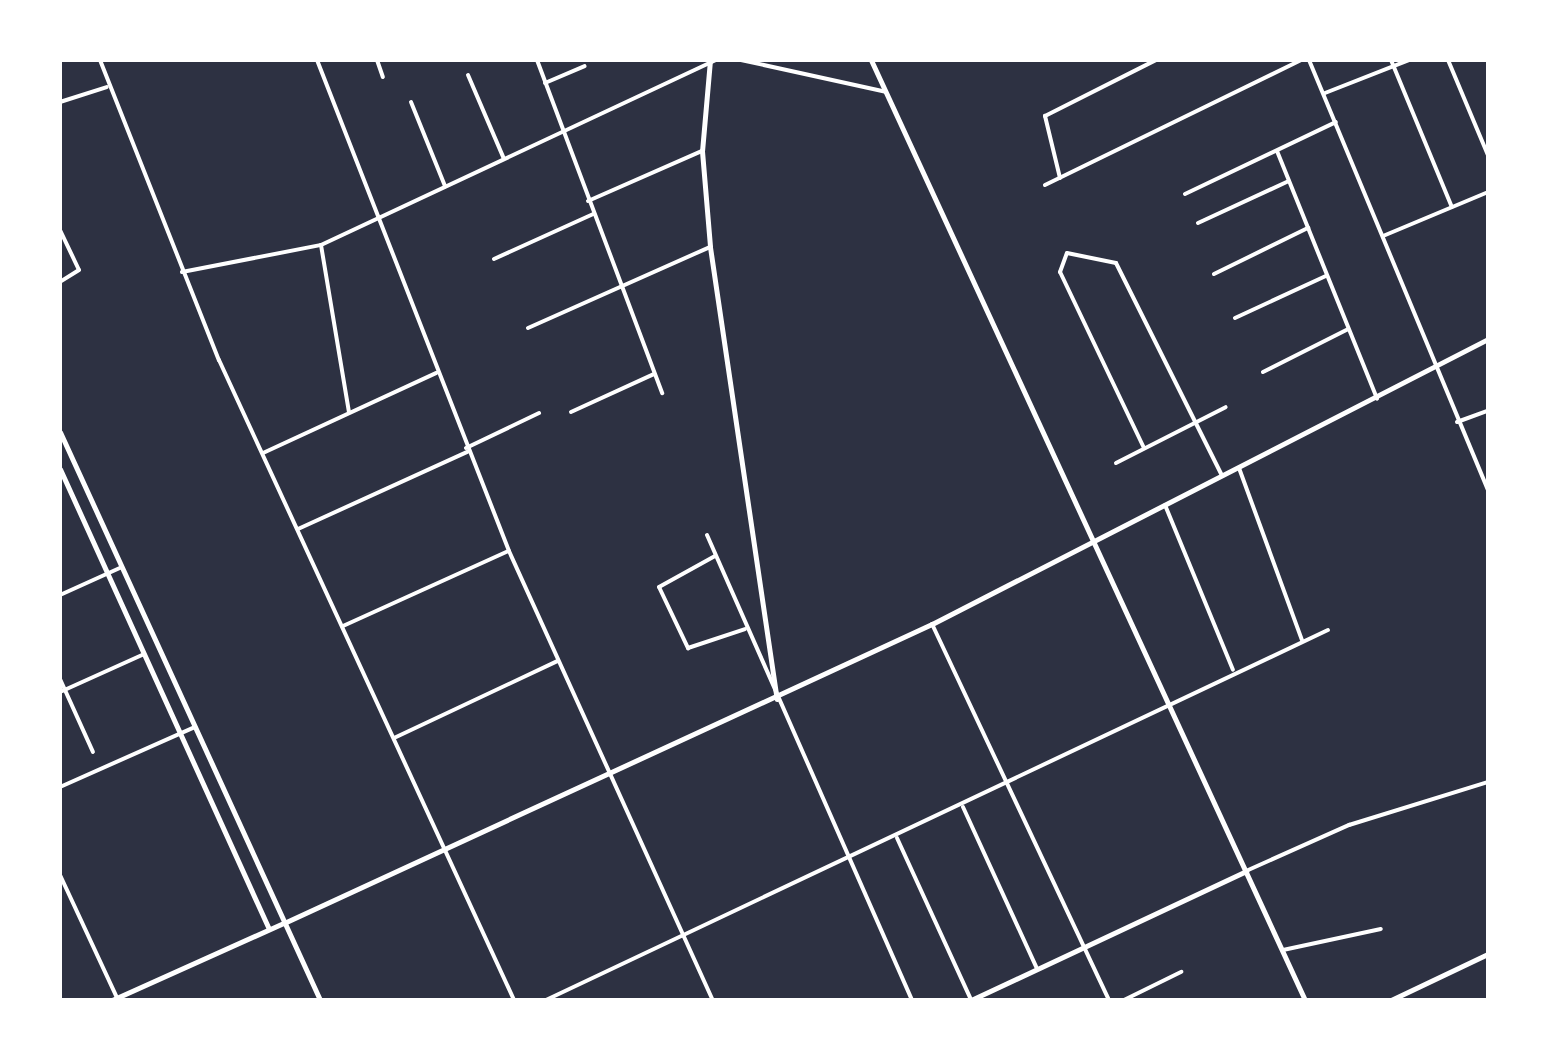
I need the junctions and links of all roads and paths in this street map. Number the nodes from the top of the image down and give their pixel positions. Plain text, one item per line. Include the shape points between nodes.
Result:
1 (100, 60) edge
2 (318, 60) edge
3 (378, 60) edge
4 (536, 60) edge
5 (712, 60) edge
6 (741, 60) edge
7 (871, 60) edge
8 (1156, 60) edge
9 (1301, 60) edge
10 (1309, 60) edge
11 (1409, 60) edge
12 (1448, 60) edge
13 (1392, 63) edge
14 (585, 66) dead end
15 (468, 75) dead end
16 (383, 77) dead end
17 (545, 83) junction
18 (107, 87) junction
19 (886, 92) junction
20 (1324, 94) junction
21 (60, 102) edge
22 (410, 102) dead end
23 (1336, 122) junction
24 (564, 131) junction
25 (702, 150) junction
26 (1277, 151) junction
27 (1488, 155) edge
28 (504, 159) junction
29 (1060, 178) junction
30 (1289, 181) junction
31 (1046, 185) dead end
32 (445, 186) junction
33 (1488, 192) edge
34 (1185, 194) dead end
35 (588, 201) junction
36 (1452, 206) junction
37 (592, 214) junction
38 (377, 219) junction
39 (1198, 223) dead end
40 (1308, 228) junction
41 (60, 230) edge
42 (1383, 236) junction
43 (321, 245) junction
44 (710, 247) junction
45 (494, 259) dead end
46 (182, 272) junction
47 (1214, 274) dead end
48 (1326, 276) junction
49 (60, 282) edge
50 (621, 288) junction
51 (1236, 318) dead end
52 (528, 328) dead end
53 (1348, 329) junction
54 (1488, 339) edge
55 (1434, 366) junction
56 (1263, 372) dead end
57 (436, 373) junction
58 (654, 374) junction
59 (662, 393) dead end
60 (1377, 399) junction
61 (1226, 407) dead end
62 (1488, 411) edge
63 (350, 412) junction
64 (571, 412) dead end
65 (539, 413) dead end
66 (1195, 422) junction
67 (1457, 422) junction
68 (60, 432) edge
69 (1144, 448) junction
70 (467, 450) junction
71 (262, 454) junction
72 (1116, 463) dead end
73 (1239, 468) junction
74 (60, 469) edge
75 (1222, 476) junction
76 (62, 480) edge
77 (1488, 491) edge
78 (1164, 505) junction
79 (298, 529) junction
80 (707, 535) dead end
81 (1092, 541) junction
82 (508, 551) junction
83 (715, 556) junction
84 (122, 567) junction
85 (107, 574) junction
86 (60, 596) edge
87 (932, 624) junction
88 (344, 626) junction
89 (745, 628) junction
90 (1328, 630) dead end
91 (1302, 640) junction
92 (142, 655) junction
93 (558, 661) junction
94 (1233, 670) junction
95 (60, 679) edge
96 (63, 691) edge
97 (777, 699) junction
98 (1172, 709) junction
99 (195, 727) junction
100 (179, 734) junction
101 (394, 738) junction
102 (93, 752) dead end
103 (610, 774) junction
104 (1488, 782) edge
105 (1008, 785) junction
106 (60, 787) edge
107 (964, 807) junction
108 (897, 838) junction
109 (446, 847) junction
110 (850, 861) junction
111 (1246, 872) junction
112 (60, 875) edge
113 (284, 922) junction
114 (269, 928) junction
115 (1381, 929) dead end
116 (683, 937) junction
117 (1084, 946) junction
118 (1282, 950) junction
119 (1488, 954) edge
120 (1037, 969) junction
121 (1180, 972) dead end
122 (116, 999) edge
123 (320, 1000) edge
124 (514, 1000) edge
125 (546, 1000) edge
126 (713, 1000) edge
127 (912, 1000) edge
128 (971, 1000) edge
129 (1109, 1000) edge
130 (1124, 1000) edge
131 (1305, 1000) edge
132 (1392, 1000) edge

1 - 18 street
2 - 38 street
3 - 16 street
4 - 17 street
5 - 24 street
5 - 25 street
6 - 19 street
7 - 19 street
8 - 29 street via 1046,116
9 - 29 street
10 - 20 street
11 - 13 street
12 - 27 street
13 - 20 street
13 - 36 street
14 - 17 street
15 - 28 street
17 - 24 street
18 - 21 street
18 - 46 street
19 - 81 street
20 - 23 street
22 - 32 street
23 - 26 street
23 - 42 street
24 - 28 street
24 - 35 street
25 - 35 street
25 - 44 street
26 - 30 street
26 - 34 street
28 - 32 street
29 - 31 street
30 - 39 street
30 - 40 street
32 - 38 street
33 - 36 street
35 - 37 street
36 - 42 street
37 - 45 street
37 - 50 street
38 - 43 street
38 - 57 street
40 - 47 street
40 - 48 street
41 - 49 street via 79,270
42 - 55 street
43 - 46 street
43 - 63 street
44 - 50 street
44 - 97 street
46 - 71 street
48 - 51 street
48 - 53 street
50 - 52 street
50 - 58 street
53 - 56 street
53 - 60 street
54 - 55 street
55 - 60 street
55 - 67 street
57 - 63 street
57 - 70 street
58 - 59 street
58 - 64 street
60 - 73 street
61 - 66 street
62 - 67 street
63 - 71 street
65 - 70 street
66 - 69 street
66 - 69 street via 1116,263 1077,250 1060,258 1060,272
66 - 75 street
67 - 77 street
68 - 84 street
69 - 72 street
70 - 79 street
70 - 82 street
71 - 79 street
73 - 75 street
73 - 91 street
74 - 76 street
75 - 78 street
76 - 85 street
78 - 81 street
78 - 94 street
79 - 88 street
80 - 83 street
81 - 87 street
81 - 98 street
82 - 88 street
82 - 93 street
83 - 89 street
83 - 89 street via 660,582 688,648
84 - 85 street
84 - 99 street
85 - 86 street
85 - 92 street
87 - 97 street
87 - 105 street
88 - 101 street
89 - 97 street
90 - 91 street
91 - 94 street
92 - 96 street
92 - 100 street
93 - 101 street
93 - 103 street
94 - 98 street
95 - 96 street
96 - 102 street
97 - 103 street
97 - 110 street
98 - 105 street
98 - 111 street
99 - 100 street
99 - 113 street
100 - 106 street
100 - 114 street
101 - 109 street
103 - 109 street
103 - 116 street
104 - 111 street via 1350,825
105 - 107 street
105 - 117 street
107 - 108 street
107 - 120 street
108 - 110 street
108 - 128 street
109 - 113 street
109 - 124 street
110 - 116 street
110 - 127 street
111 - 117 street
111 - 118 street
112 - 122 street
113 - 114 street
113 - 123 street
114 - 122 street
115 - 118 street
116 - 125 street
116 - 126 street
117 - 120 street
117 - 129 street
118 - 131 street
119 - 132 street
120 - 128 street
121 - 130 street

